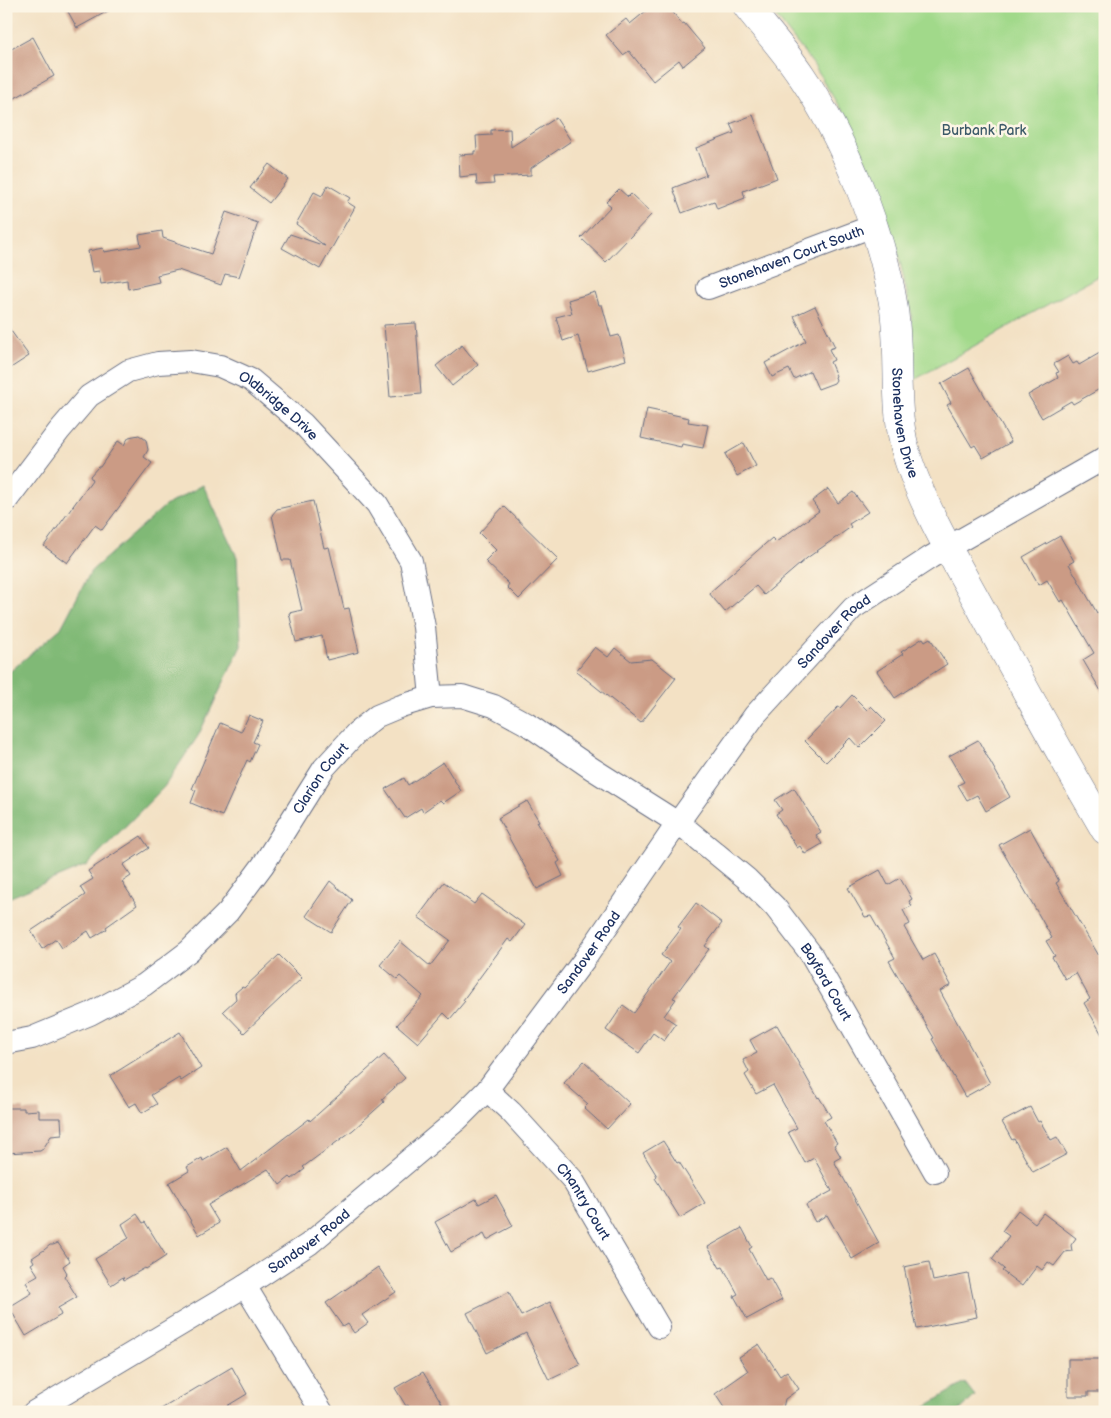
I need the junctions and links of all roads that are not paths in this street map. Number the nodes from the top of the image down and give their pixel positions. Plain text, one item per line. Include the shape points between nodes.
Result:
1 (747, 6) edge
2 (873, 226) junction
3 (708, 288) dead end
4 (1105, 458) edge
5 (6, 500) edge
6 (948, 547) junction
7 (431, 697) junction
8 (677, 824) junction
9 (1105, 830) edge
10 (6, 1044) edge
11 (487, 1090) junction
12 (935, 1172) dead end
13 (244, 1286) junction
14 (659, 1327) dead end
15 (34, 1412) edge
16 (322, 1412) edge

1 - 2 street, Stonehaven Drive via 801,74 821,107 842,147
2 - 3 street, Stonehaven Court South
2 - 6 street, Stonehaven Drive via 894,304 902,440 934,522
4 - 6 street, Sandover Road
5 - 7 street, Oldbridge Drive via 89,396 128,371 158,363 191,361 220,366 251,380 303,424 377,504 411,562 424,627
6 - 8 street, Sandover Road via 853,608 755,715
6 - 9 street, Stonehaven Drive via 1066,765
7 - 8 street, Clarion Court via 462,696 494,706 527,724
7 - 10 street, Clarion Court via 377,716 357,732 324,768 263,865 228,912 189,951 144,984 90,1014 32,1038
8 - 11 street, Sandover Road via 584,960
8 - 12 street, Bayford Court via 747,879 775,907 811,954
11 - 13 street, Sandover Road via 458,1119 309,1244
11 - 14 street, Chantry Court via 572,1179
13 - 15 street, Sandover Road
13 - 16 street

